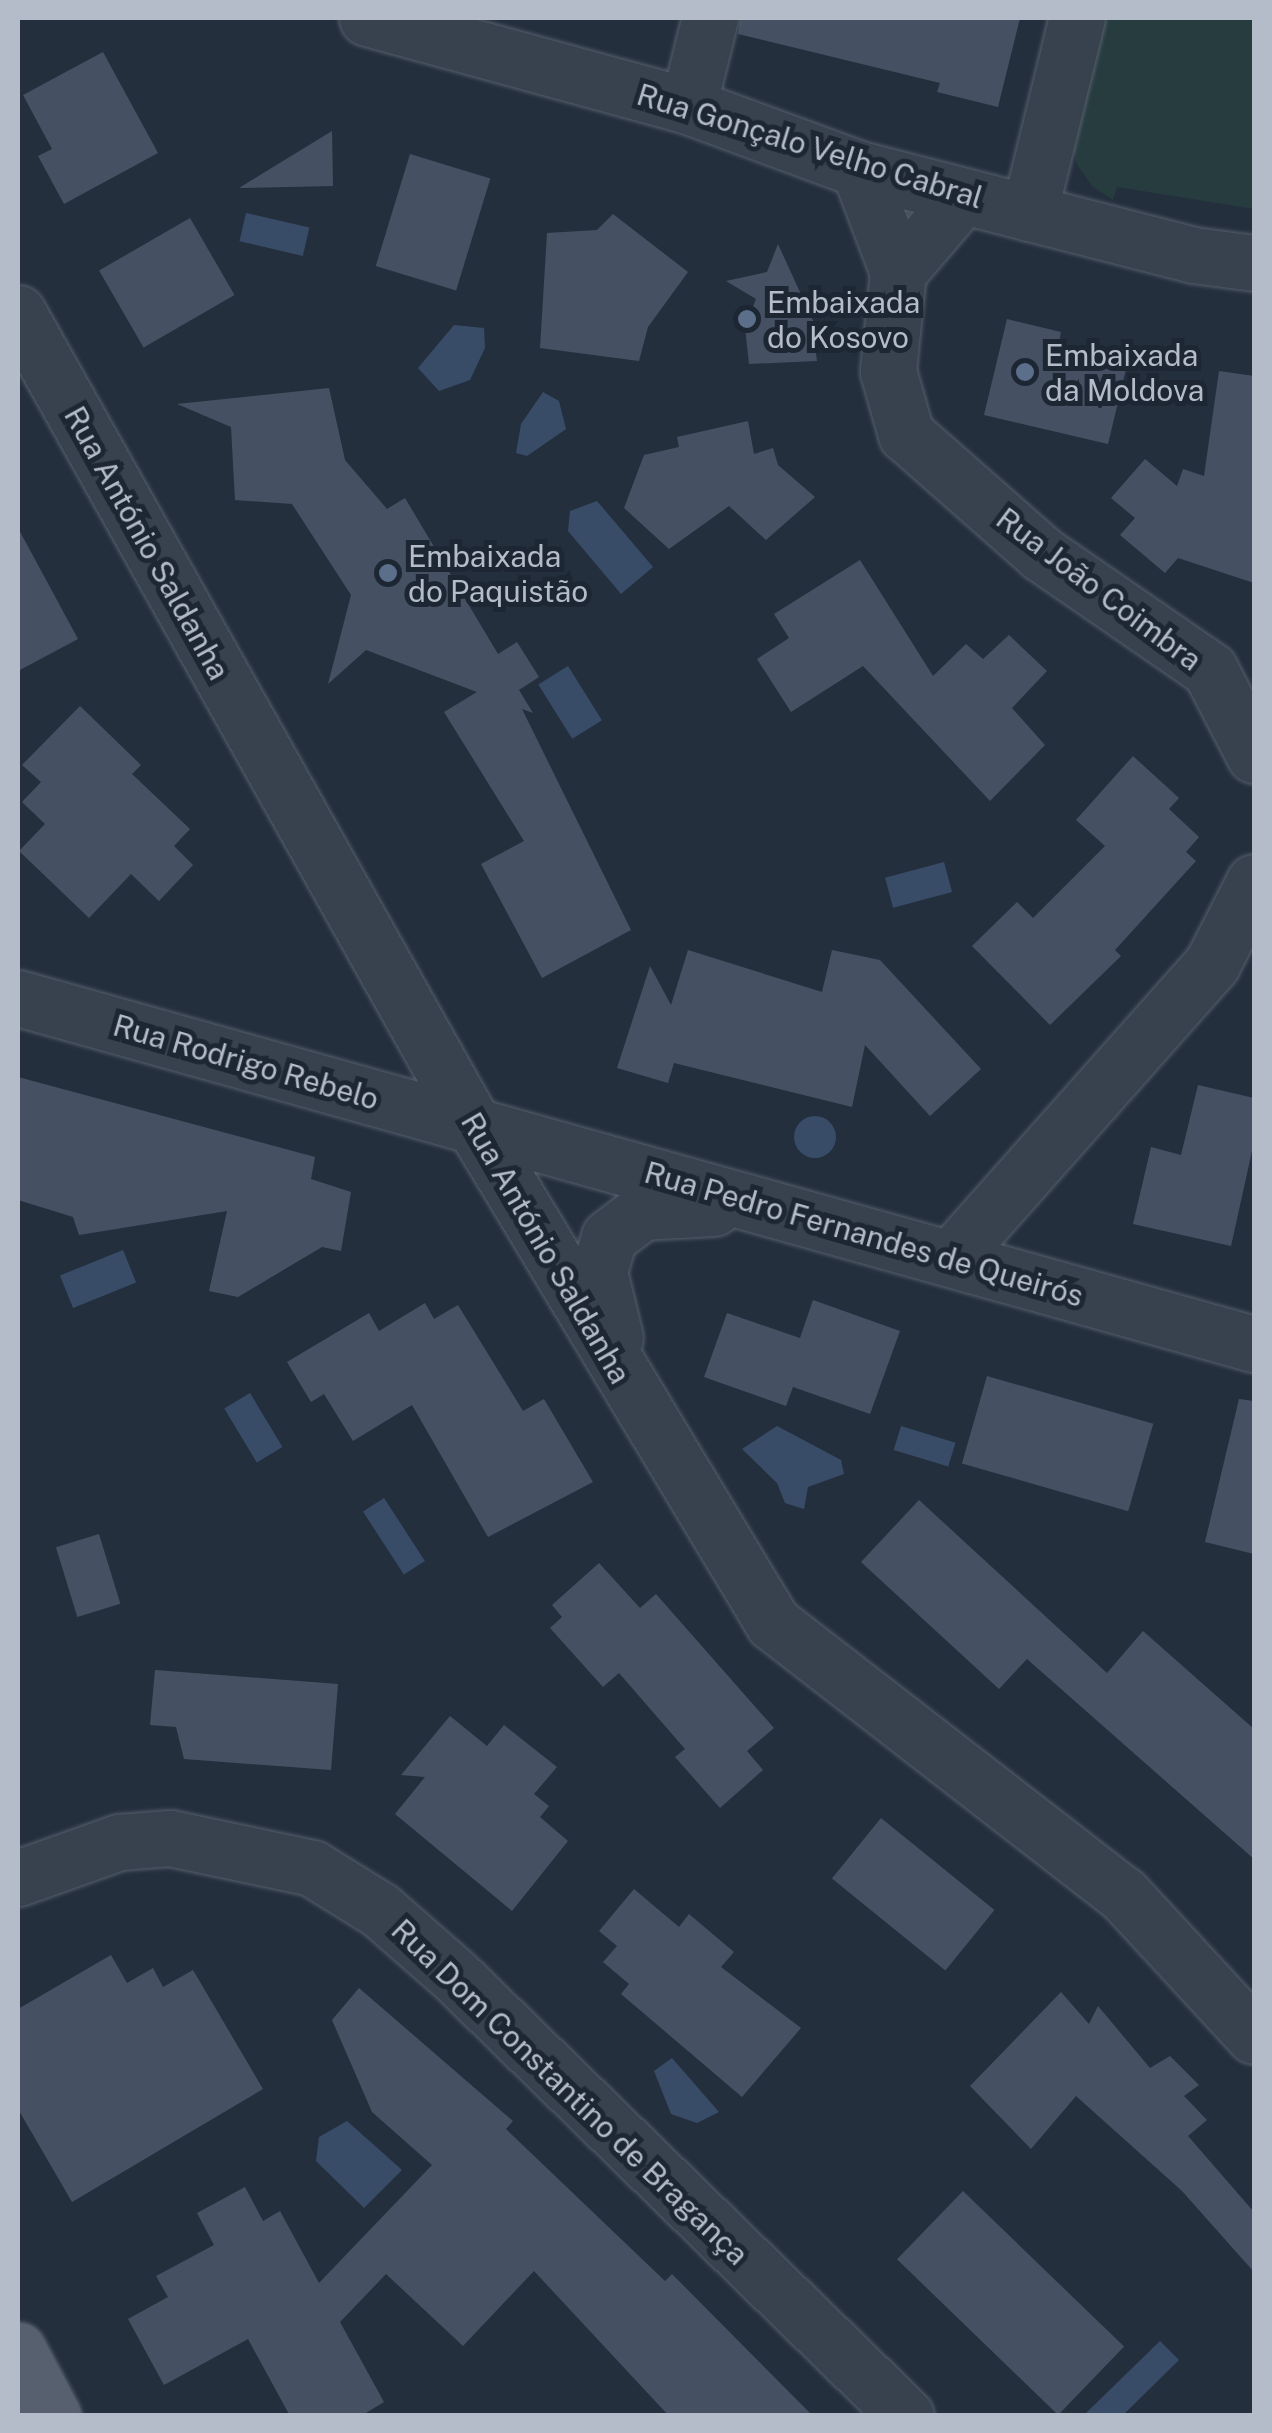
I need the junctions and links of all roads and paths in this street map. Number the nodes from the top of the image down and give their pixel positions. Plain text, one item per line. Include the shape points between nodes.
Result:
1 (367, 18) edge
2 (710, 18) edge
3 (1077, 18) edge
4 (688, 106) junction
5 (859, 169) junction
6 (962, 196) junction
7 (1029, 213) junction
8 (1254, 263) edge
9 (898, 272) junction
10 (18, 313) edge
11 (1254, 755) edge
12 (1254, 882) edge
13 (18, 998) edge
14 (474, 1126) junction
15 (764, 1205) junction
16 (952, 1258) junction
17 (1254, 1344) edge
18 (626, 1385) junction
19 (18, 1878) edge
20 (1254, 2036) edge
21 (18, 2350) edge
22 (53, 2416) edge
23 (906, 2416) edge

1 - 4 street, Rua Gonçalo Velho Cabral
2 - 4 street
3 - 7 street
4 - 5 street, Rua Gonçalo Velho Cabral
5 - 6 street, Rua Gonçalo Velho Cabral
5 - 9 street, Rua João Coimbra
6 - 7 street, Rua Gonçalo Velho Cabral
6 - 9 street
7 - 8 street, Rua Gonçalo Velho Cabral via 1193,256
9 - 11 street, Rua João Coimbra via 888,372 906,434 1042,554 1210,670
10 - 14 street, Rua António Saldanha
12 - 16 street via 1212,964
13 - 14 street, Rua Rodrigo Rebelo
14 - 15 street, Rua Pedro Fernandes de Queirós
14 - 18 street, Rua António Saldanha
15 - 16 street, Rua Pedro Fernandes de Queirós
15 - 18 street via 642,1212 609,1237 598,1272
16 - 17 street, Rua Pedro Fernandes de Queirós
18 - 20 street, Rua António Saldanha via 773,1623 1123,1894
19 - 23 street, Rua Dom Constantino de Bragança via 119,1842 170,1838 312,1868 380,1910 454,1975
21 - 22 main road

